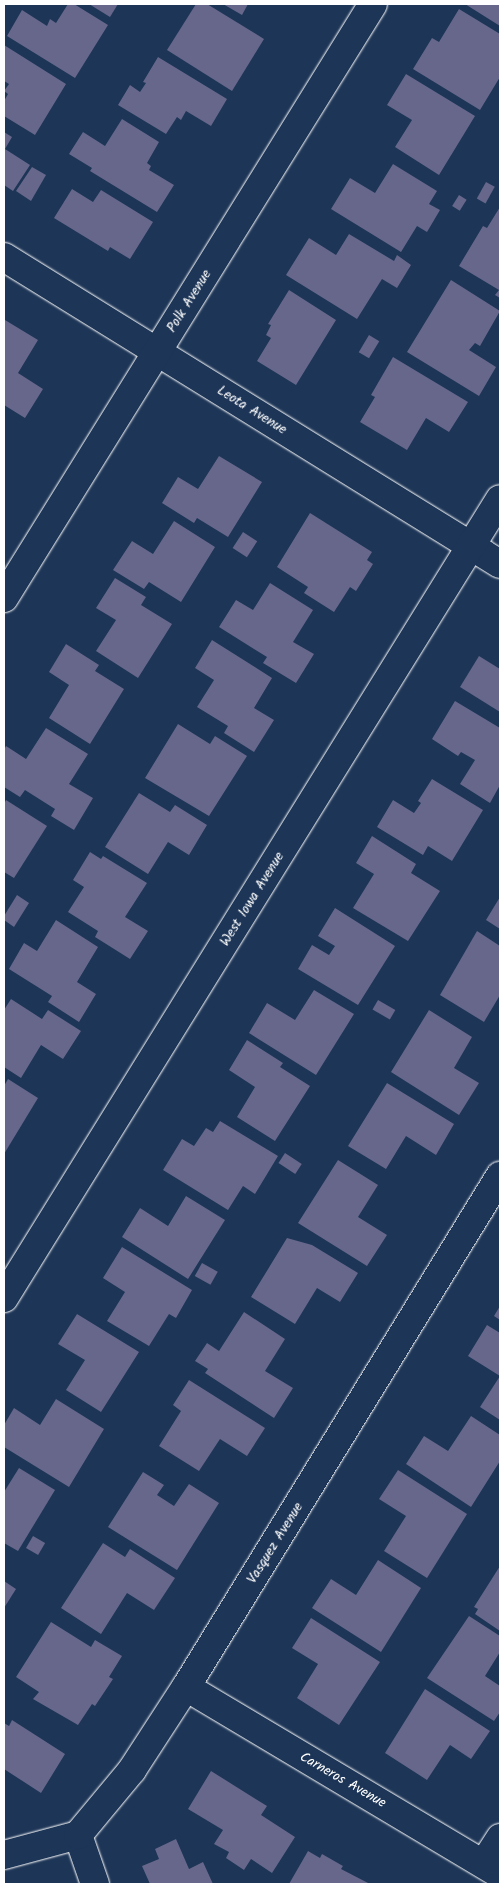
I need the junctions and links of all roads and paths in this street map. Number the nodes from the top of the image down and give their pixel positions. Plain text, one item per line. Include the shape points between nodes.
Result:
1 (373, 4) edge
2 (4, 257) edge
3 (158, 352) junction
4 (500, 499) edge
5 (470, 546) junction
6 (500, 564) edge
7 (4, 598) edge
8 (500, 1176) edge
9 (4, 1298) edge
10 (186, 1687) junction
11 (78, 1835) junction
12 (500, 1838) edge
13 (4, 1855) edge
14 (492, 1868) edge
15 (95, 1884) edge

1 - 3 street, Polk Avenue
2 - 3 street, Leota Avenue
3 - 5 street, Leota Avenue
3 - 7 street, Polk Avenue
4 - 5 street, West Iowa Avenue
5 - 6 street, Leota Avenue
5 - 9 street, West Iowa Avenue
8 - 10 street, Vasquez Avenue
10 - 11 street, Vasquez Avenue via 132,1770
10 - 14 street, Carneros Avenue
11 - 13 street
11 - 15 street
12 - 14 street

